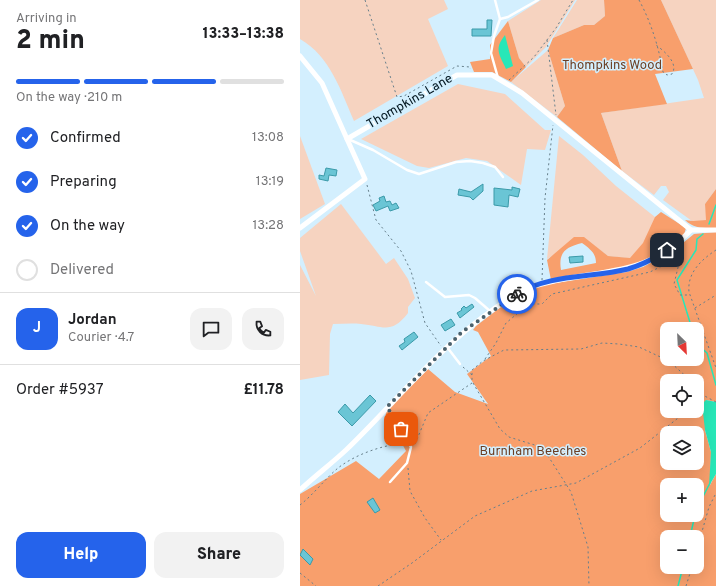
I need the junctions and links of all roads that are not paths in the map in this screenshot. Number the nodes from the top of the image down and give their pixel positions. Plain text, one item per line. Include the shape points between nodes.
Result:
1 (495, 0) edge
2 (538, 0) edge
3 (500, 19) junction
4 (300, 56) edge
5 (498, 79) junction
6 (348, 139) junction
7 (503, 177) dead end
8 (300, 228) edge
9 (691, 230) junction
10 (716, 230) edge
11 (426, 282) dead end
12 (490, 312) junction
13 (445, 349) junction
14 (460, 364) road end
15 (387, 407) junction
16 (390, 482) dead end
17 (300, 490) edge

1 - 3 lane
2 - 3 lane
3 - 5 lane via 491,53
4 - 6 street via 322,83
5 - 6 street, Thompkins Lane via 492,75 457,75
5 - 9 street, Thompkins Lane via 522,93
6 - 7 lane via 419,174 456,162 470,161 483,162 495,167
6 - 8 street via 365,179
9 - 10 street
9 - 12 street via 679,244 654,259 627,269 541,284 524,290
11 - 12 lane via 445,297 463,294 472,296
12 - 13 street via 462,332
13 - 14 lane
13 - 15 street
15 - 16 lane via 411,447 407,463
15 - 17 street via 346,450

